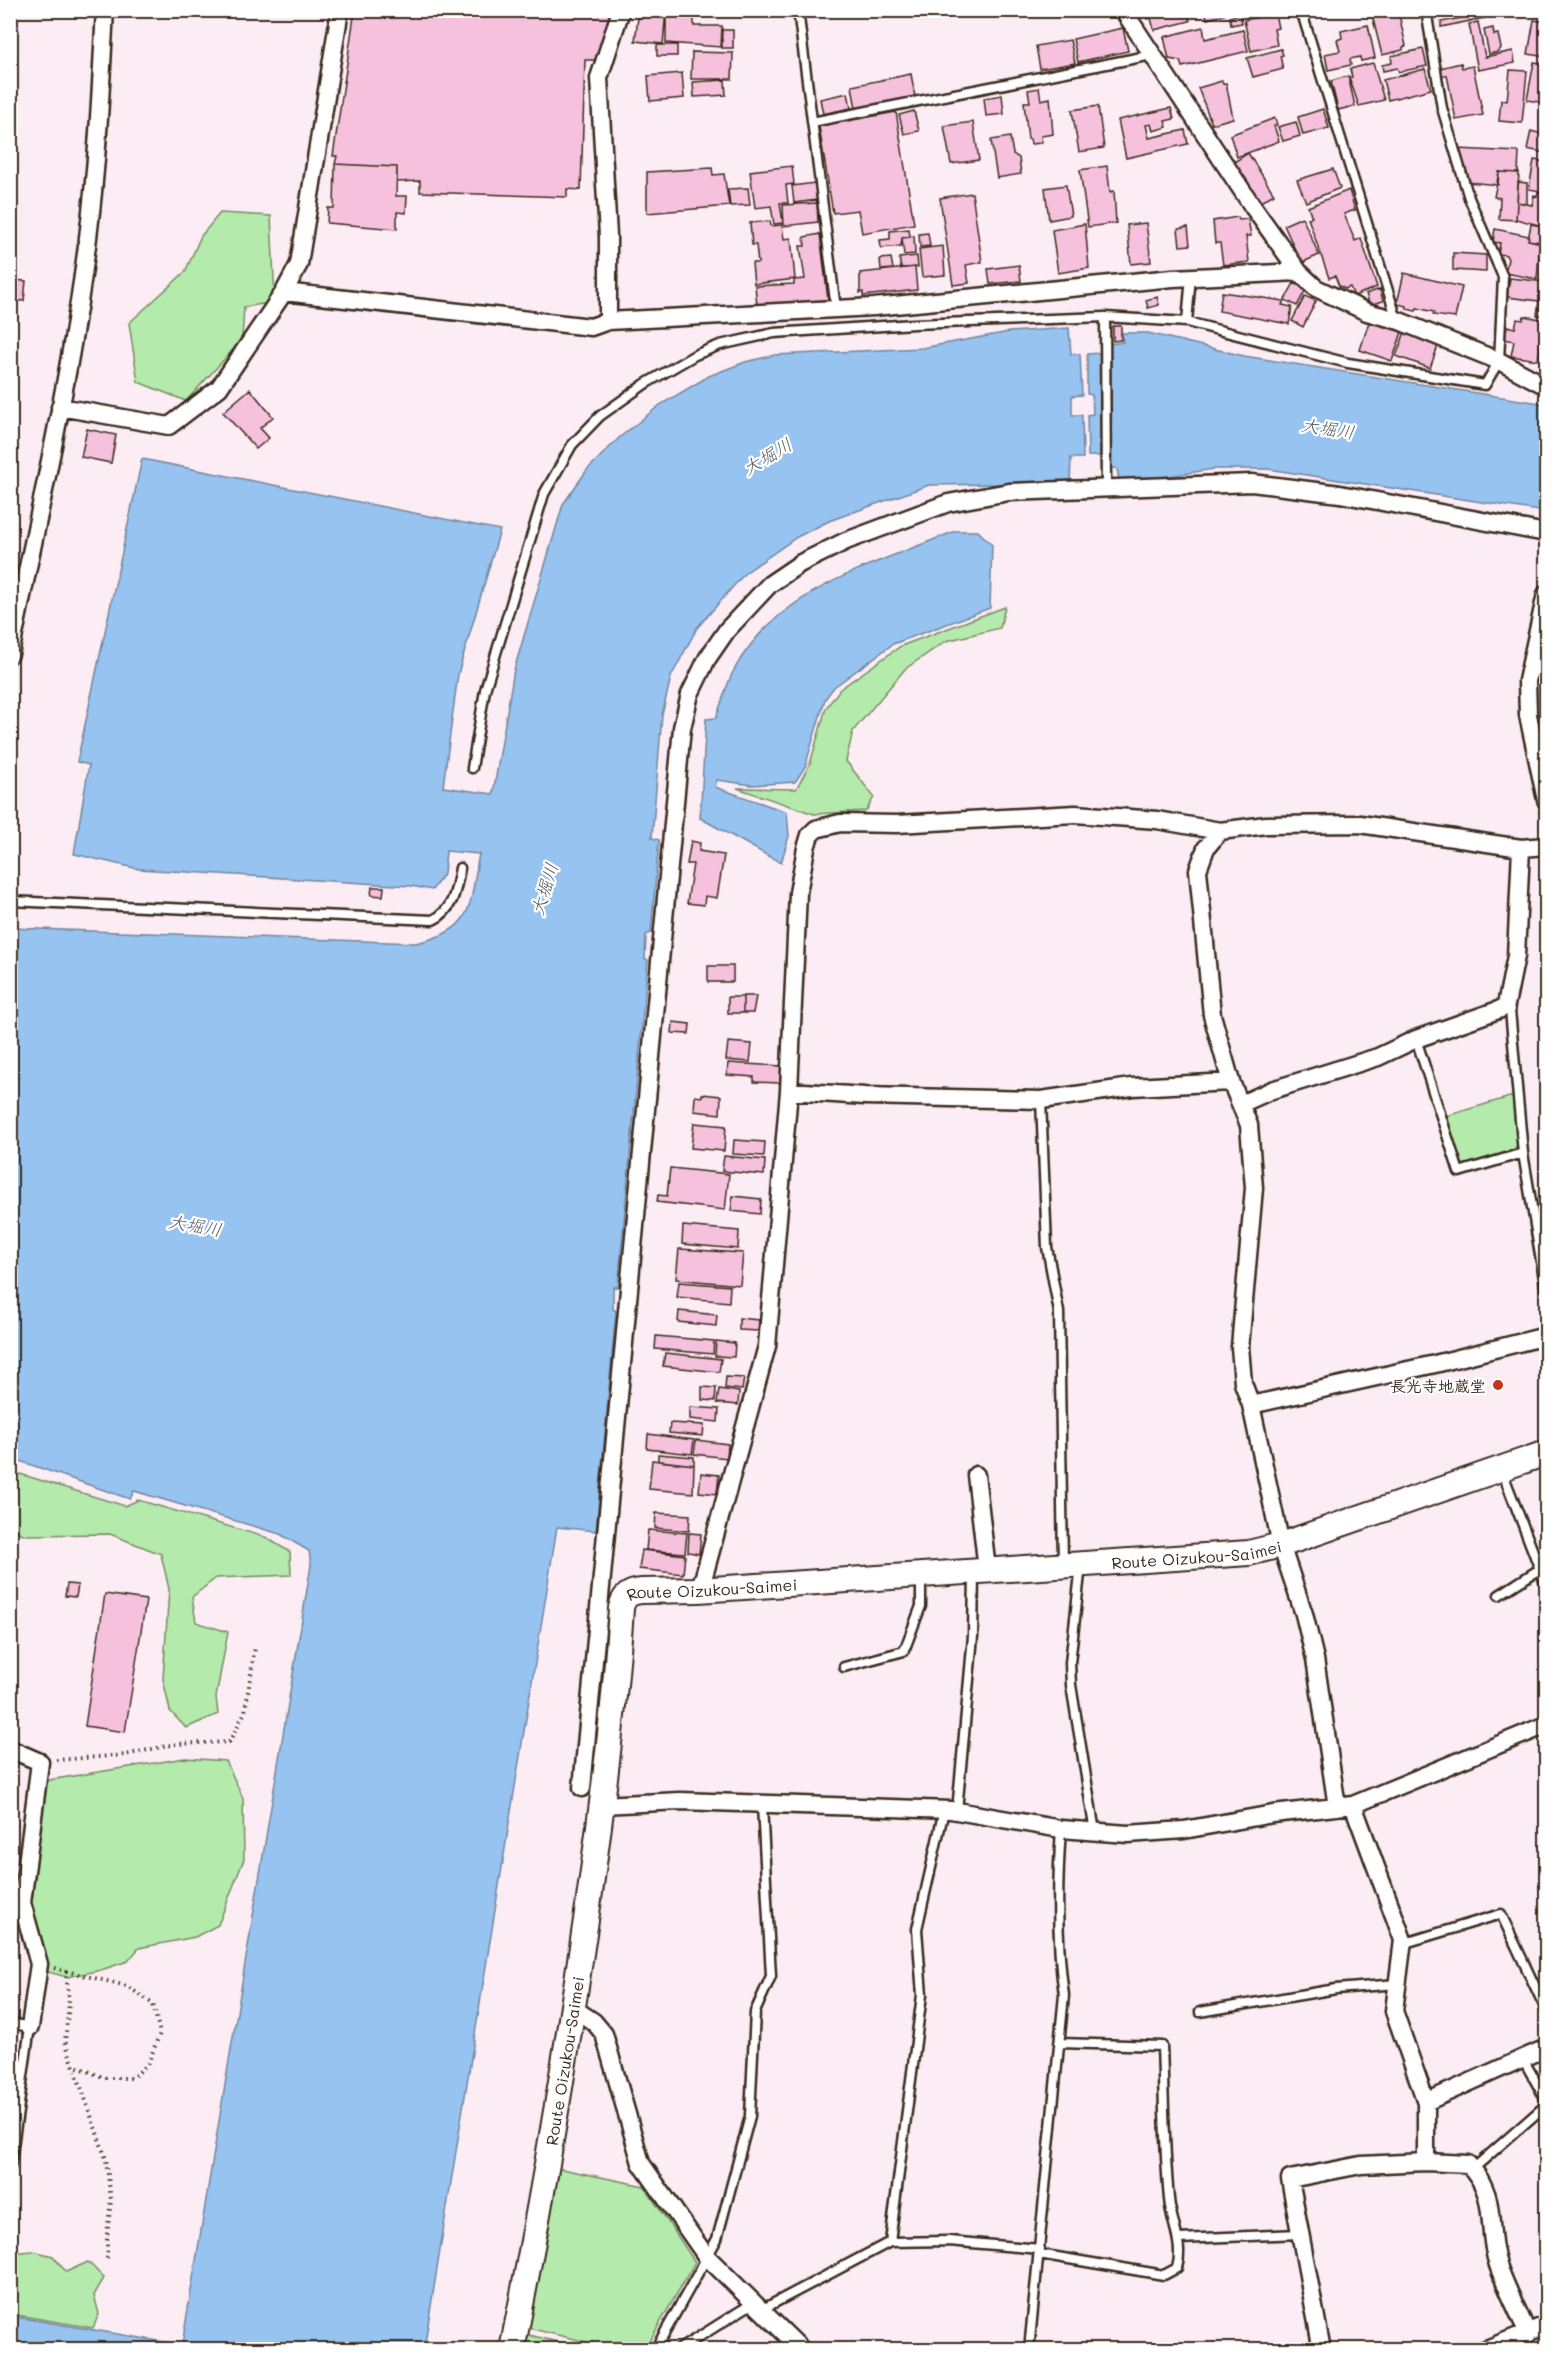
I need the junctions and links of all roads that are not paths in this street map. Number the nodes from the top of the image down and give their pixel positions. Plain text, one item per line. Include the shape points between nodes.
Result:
1 (105, 10) edge
2 (340, 10) edge
3 (621, 10) edge
4 (798, 10) edge
5 (1123, 10) edge
6 (1301, 10) edge
7 (1426, 10) edge
8 (1152, 55) junction
9 (812, 122) junction
10 (1299, 272) junction
11 (1191, 276) junction
12 (284, 292) junction
13 (836, 309) junction
14 (1105, 317) junction
15 (1397, 320) junction
16 (608, 321) junction
17 (1188, 322) junction
18 (1499, 361) junction
19 (1546, 386) edge
20 (60, 407) junction
21 (1106, 490) junction
22 (1546, 533) edge
23 (1546, 594) edge
24 (10, 654) edge
25 (472, 768) dead end
26 (1546, 800) edge
27 (1220, 831) junction
28 (1546, 846) edge
29 (1521, 848) junction
30 (460, 868) dead end
31 (10, 901) edge
32 (1506, 1005) junction
33 (1416, 1039) junction
34 (1231, 1082) junction
35 (789, 1091) junction
36 (1041, 1100) junction
37 (1241, 1104) junction
38 (1523, 1153) junction
39 (1546, 1291) edge
40 (1546, 1336) edge
41 (1251, 1405) junction
42 (1546, 1453) edge
43 (1502, 1469) junction
44 (976, 1475) dead end
45 (1281, 1545) junction
46 (1072, 1565) junction
47 (1543, 1566) edge
48 (980, 1570) junction
49 (921, 1574) junction
50 (1546, 1585) edge
51 (698, 1590) junction
52 (1499, 1595) dead end
53 (844, 1667) dead end
54 (1546, 1725) edge
55 (10, 1749) edge
56 (582, 1788) dead end
57 (602, 1805) junction
58 (762, 1805) junction
59 (1345, 1806) junction
60 (951, 1810) junction
61 (1061, 1829) junction
62 (1095, 1832) junction
63 (1402, 1944) junction
64 (1397, 1984) junction
65 (573, 2008) junction
66 (1546, 2010) edge
67 (1200, 2012) dead end
68 (10, 2023) edge
69 (30, 2027) junction
70 (1059, 2043) junction
71 (1546, 2048) edge
72 (1523, 2059) junction
73 (1546, 2100) edge
74 (1426, 2102) junction
75 (1546, 2106) edge
76 (1426, 2162) junction
77 (10, 2167) edge
78 (1473, 2169) junction
79 (1299, 2234) junction
80 (1179, 2240) junction
81 (890, 2242) junction
82 (1039, 2252) junction
83 (706, 2256) junction
84 (757, 2307) junction
85 (1546, 2325) edge
86 (1528, 2334) junction
87 (512, 2349) edge
88 (655, 2349) edge
89 (678, 2349) edge
90 (802, 2349) edge
91 (1029, 2349) edge
92 (1322, 2349) edge
93 (1484, 2349) edge

1 - 20 street via 95,171
2 - 12 street via 299,264
3 - 16 street via 599,78 608,236
4 - 9 lane
5 - 8 street
6 - 15 lane
7 - 18 lane via 1442,108 1469,198 1503,277
8 - 9 lane
8 - 10 street
9 - 13 lane
10 - 11 street
10 - 15 street via 1331,296
11 - 13 street
11 - 17 lane
12 - 16 street via 591,327
12 - 20 street via 219,388 169,426
13 - 16 street
14 - 17 lane
14 - 21 lane
14 - 25 lane via 774,333 695,355 600,416 572,445 544,494 485,690
15 - 18 street
17 - 18 lane via 1348,363 1485,386
18 - 19 street
20 - 24 street
21 - 22 street via 1252,483 1340,494
21 - 56 street via 1009,492 948,503 846,541 801,563 770,584 727,630 690,694 682,728 666,874
23 - 26 street via 1527,681 1528,715
27 - 29 street via 1266,825 1360,824
27 - 34 street via 1206,848 1198,870 1212,1015
27 - 35 street via 1157,820 1075,814 897,824 840,823 816,830 806,848 798,892
28 - 29 street
29 - 32 street via 1516,956
30 - 31 lane via 450,906 443,915 421,920
32 - 33 street
32 - 38 lane via 1510,1010
33 - 37 street via 1378,1057 1272,1090
33 - 38 lane via 1459,1172
34 - 36 street via 1132,1087
34 - 37 street
35 - 36 street
35 - 51 street via 767,1346
36 - 46 lane via 1047,1247 1059,1312
37 - 41 street via 1249,1125 1254,1188 1240,1347 1243,1383
38 - 39 lane
40 - 41 street
41 - 45 street
42 - 43 main road, Route Oizukou-Saimei
43 - 45 main road, Route Oizukou-Saimei
43 - 47 lane
44 - 48 street
45 - 46 main road, Route Oizukou-Saimei via 1223,1556
45 - 59 street via 1304,1614
46 - 48 main road, Route Oizukou-Saimei
46 - 62 lane via 1071,1674
47 - 50 lane
47 - 52 lane
48 - 49 main road, Route Oizukou-Saimei
48 - 60 lane
49 - 51 main road, Route Oizukou-Saimei
49 - 53 lane via 921,1606 904,1651
51 - 57 main road, Route Oizukou-Saimei via 634,1592 622,1602
54 - 59 street
55 - 69 street via 40,1762 22,1903 39,1964
57 - 58 street
57 - 65 main road, Route Oizukou-Saimei
58 - 60 street
58 - 83 lane via 771,1976 755,2012 750,2116 717,2239
59 - 62 street via 1184,1830
59 - 63 street via 1385,1886
60 - 61 street
60 - 81 lane via 917,1929 922,1995
61 - 62 street
61 - 70 lane via 1058,1953 1064,1995
63 - 64 street
63 - 66 lane via 1501,1914
64 - 67 lane via 1336,1989
64 - 74 street via 1394,2011
65 - 83 street via 604,2034 641,2163
65 - 87 main road, Route Oizukou-Saimei via 545,2188
68 - 69 lane
69 - 77 lane
70 - 80 lane via 1162,2046 1169,2203
70 - 82 lane
71 - 72 street
72 - 73 lane
72 - 74 street
74 - 76 street
75 - 78 lane
76 - 78 street via 1468,2164
76 - 79 street via 1361,2165 1290,2179
78 - 86 street via 1490,2200 1497,2263
79 - 80 lane
79 - 92 street
80 - 82 lane via 1177,2268 1164,2275
81 - 82 lane via 949,2241
81 - 84 lane
82 - 91 lane
83 - 84 street
83 - 88 lane
84 - 89 lane
84 - 90 street
85 - 86 street
86 - 93 street

